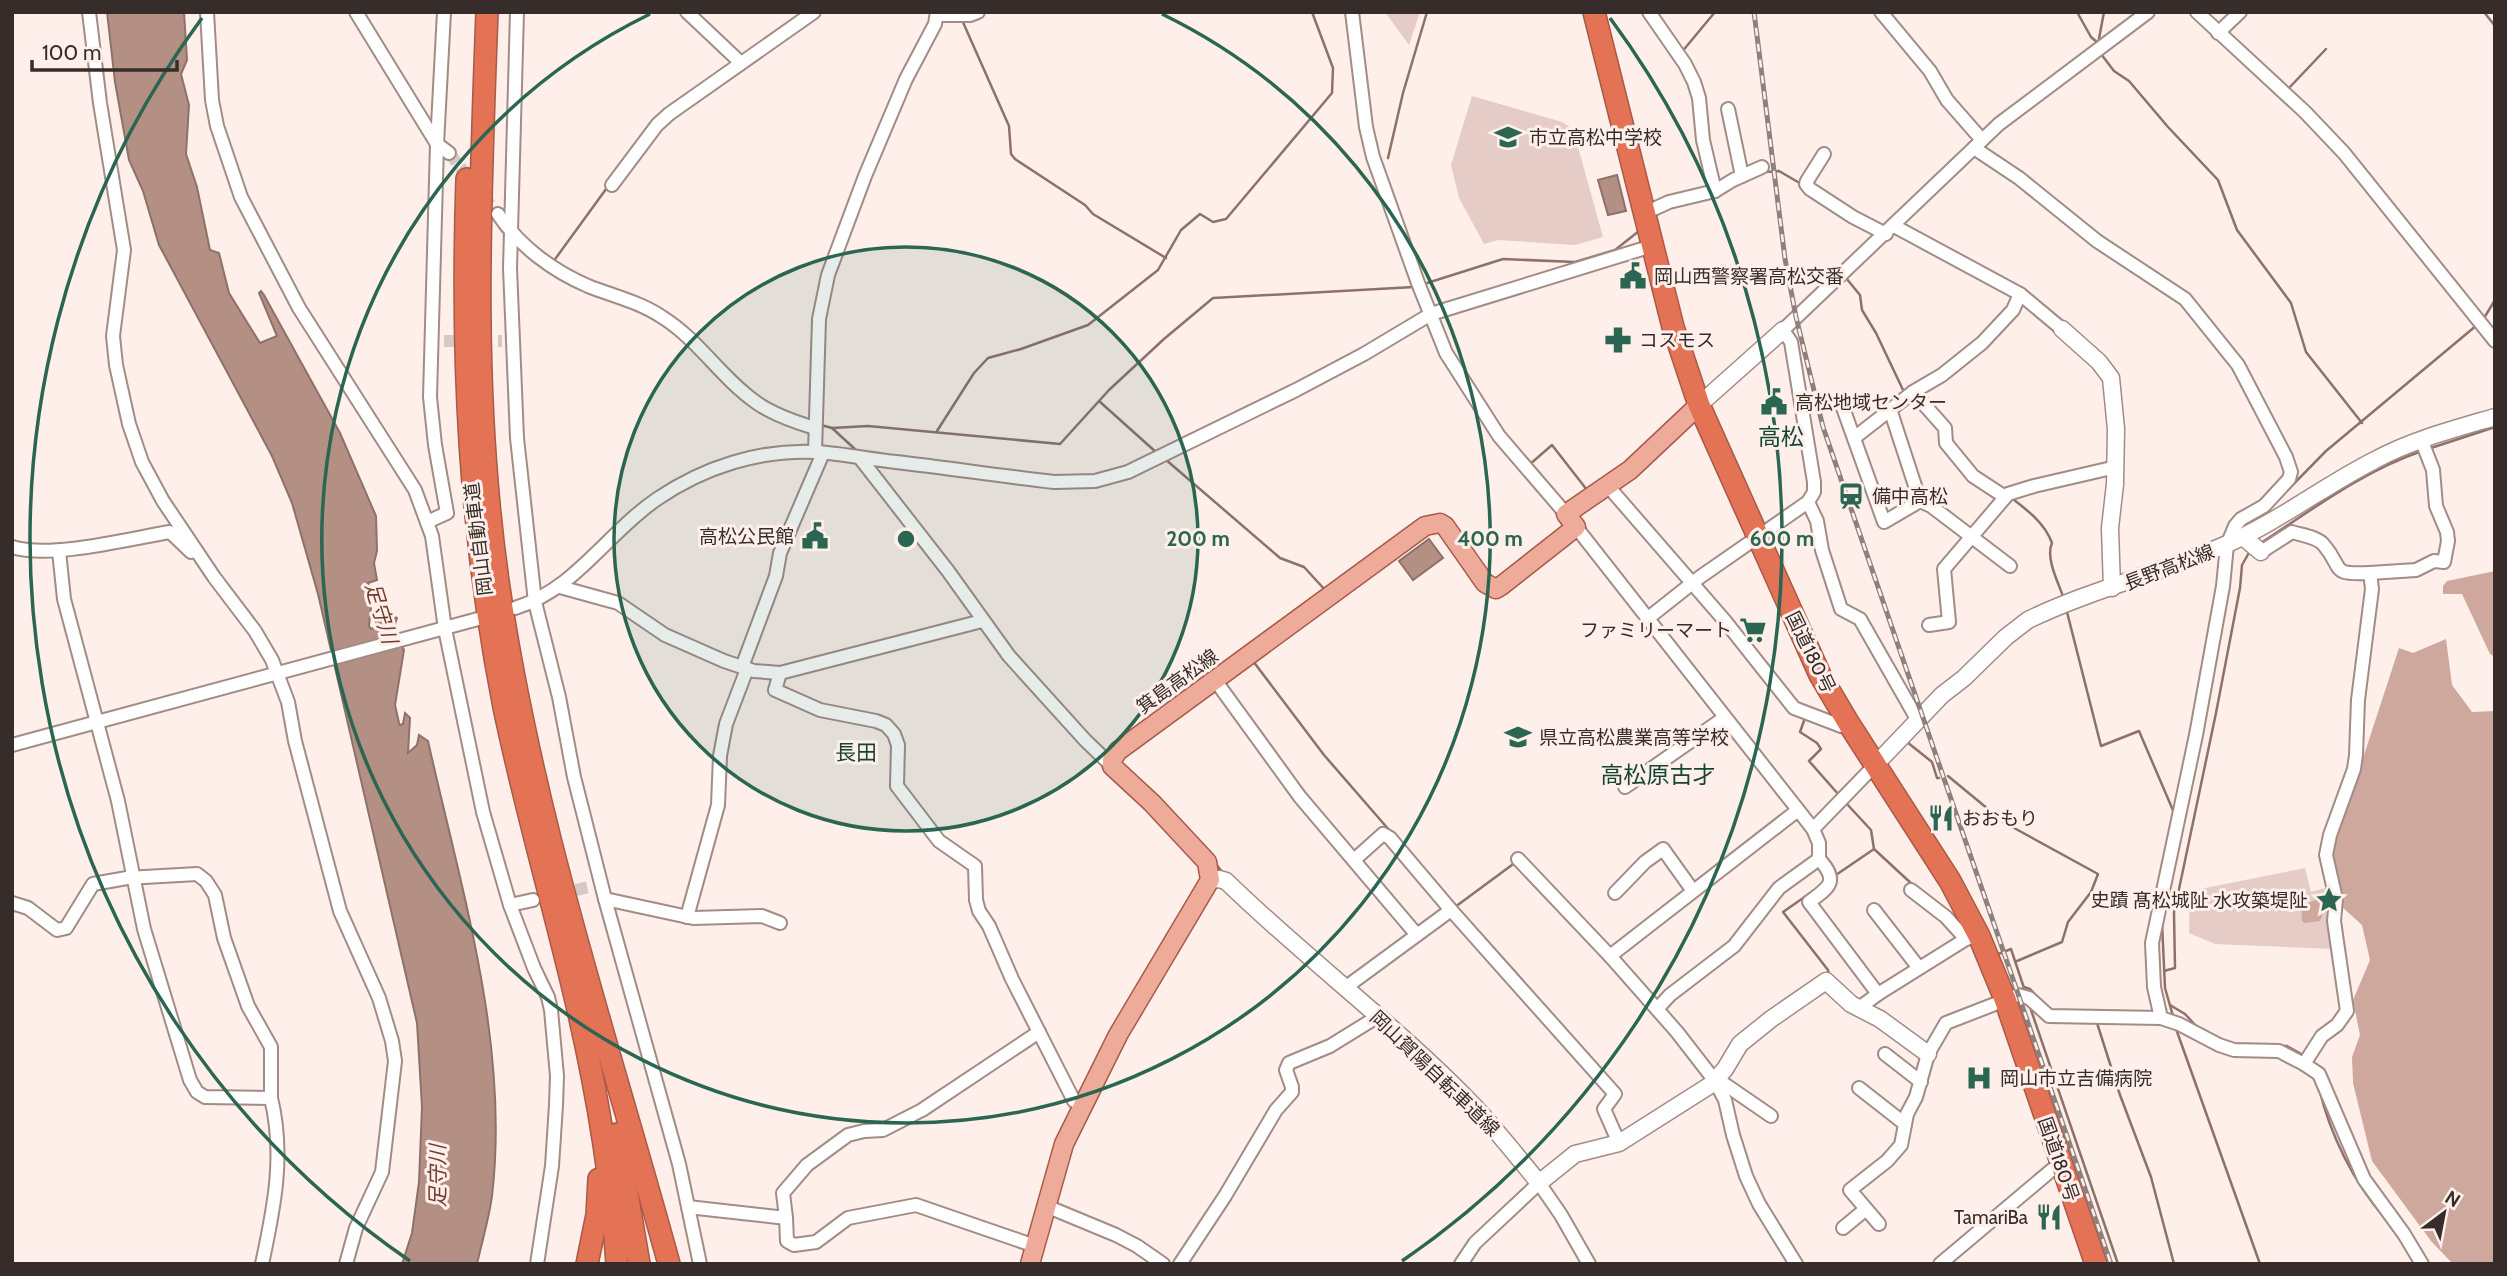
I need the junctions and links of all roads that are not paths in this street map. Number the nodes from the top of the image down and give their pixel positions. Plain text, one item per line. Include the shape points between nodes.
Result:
1 (89, 12) edge
2 (207, 12) edge
3 (356, 12) edge
4 (444, 12) edge
5 (472, 12) edge
6 (487, 12) edge
7 (517, 12) edge
8 (687, 12) edge
9 (814, 12) edge
10 (978, 12) edge
11 (1352, 12) edge
12 (1594, 12) edge
13 (1649, 12) edge
14 (1881, 12) edge
15 (2148, 12) edge
16 (2197, 12) edge
17 (2239, 12) edge
18 (937, 13) edge
19 (2218, 33) junction
20 (739, 61) junction
21 (1728, 109) dead end
22 (437, 144) junction
23 (1977, 147) junction
24 (449, 153) tunnel mouth
25 (1824, 154) dead end
26 (1762, 167) dead end
27 (1742, 176) junction
28 (612, 185) dead end
29 (1711, 192) junction
30 (498, 214) tunnel mouth
31 (1648, 226) junction
32 (1894, 228) junction
33 (511, 233) junction
34 (2020, 294) junction
35 (1431, 314) junction
36 (2062, 329) joint
37 (1783, 330) junction
38 (2495, 341) edge
39 (1910, 394) junction
40 (1699, 405) junction
41 (1842, 405) dead end
42 (1890, 409) junction
43 (2495, 416) edge
44 (816, 425) junction
45 (1854, 438) junction
46 (2423, 445) junction
47 (819, 453) junction
48 (860, 458) junction
49 (2116, 467) junction
50 (1606, 485) junction
51 (2006, 496) junction
52 (1920, 501) junction
53 (1808, 502) junction
54 (1571, 520) junction
55 (427, 522) junction
56 (1757, 537) junction
57 (1971, 537) junction
58 (2227, 545) junction
59 (2253, 546) junction
60 (12, 547) edge
61 (59, 551) junction
62 (2010, 566) dead end
63 (2370, 573) junction
64 (214, 577) junction
65 (1693, 584) junction
66 (560, 587) junction
67 (2112, 588) junction
68 (535, 602) junction
69 (515, 608) dead end
70 (478, 619) dead end
71 (1647, 619) junction
72 (982, 621) junction
73 (1929, 625) dead end
74 (442, 630) junction
75 (745, 668) junction
76 (780, 673) junction
77 (280, 674) junction
78 (1215, 680) junction
79 (1724, 718) junction
80 (1917, 719) junction
81 (97, 723) junction
82 (1849, 724) junction
83 (12, 746) edge
84 (1113, 760) junction
85 (1875, 764) junction
86 (1625, 787) dead end
87 (1798, 810) junction
88 (1813, 829) junction
89 (1819, 859) junction
90 (1354, 860) junction
91 (1519, 860) dead end
92 (134, 878) junction
93 (1210, 880) junction
94 (1911, 890) dead end
95 (1693, 891) junction
96 (1615, 892) dead end
97 (605, 899) junction
98 (533, 900) dead end
99 (12, 903) edge
100 (510, 905) junction
101 (1451, 910) junction
102 (1874, 910) dead end
103 (687, 917) junction
104 (780, 923) dead end
105 (1417, 935) junction
106 (1973, 938) junction
107 (1612, 955) junction
108 (1919, 968) junction
109 (587, 977) junction
110 (1349, 987) junction
111 (1878, 994) junction
112 (2020, 998) junction
113 (1659, 1007) junction
114 (1859, 1008) junction
115 (1377, 1017) junction
116 (2170, 1021) junction
117 (1039, 1032) junction
118 (1885, 1054) dead end
119 (1928, 1054) junction
120 (588, 1055) junction
121 (2304, 1064) junction
122 (1718, 1080) junction
123 (1921, 1082) junction
124 (1858, 1088) dead end
125 (271, 1098) junction
126 (1083, 1106) junction
127 (1771, 1116) dead end
128 (1905, 1124) junction
129 (1619, 1143) junction
130 (2060, 1163) junction
131 (1541, 1181) junction
132 (1046, 1206) junction
133 (688, 1207) junction
134 (1866, 1209) junction
135 (786, 1218) junction
136 (1879, 1224) dead end
137 (1843, 1228) dead end
138 (1032, 1255) edge
139 (262, 1264) edge
140 (346, 1264) edge
141 (537, 1264) edge
142 (587, 1264) edge
143 (617, 1264) edge
144 (639, 1264) edge
145 (668, 1264) edge
146 (699, 1264) edge
147 (1163, 1264) edge
148 (1180, 1264) edge
149 (1461, 1264) edge
150 (1589, 1264) edge
151 (1796, 1264) edge
152 (1940, 1264) edge
153 (2096, 1264) edge
154 (2422, 1264) edge

1 - 64 street via 124,250 113,336 123,402 150,478
2 - 55 street via 212,100 241,197 299,307 409,480
3 - 22 street
4 - 22 street
5 - 120 highway, 岡山自動車道 via 464,292 466,410 475,523 505,708
6 - 109 highway, 岡山自動車道 via 479,340 491,524 520,707
7 - 33 street
8 - 20 street
9 - 20 street
10 - 18 street
11 - 35 street via 1373,158
12 - 31 highway, 国道180号
13 - 29 street via 1694,82
14 - 23 street via 1930,71
15 - 23 street via 1999,124
16 - 19 street
17 - 19 street
18 - 44 street via 865,176 828,275 819,319
19 - 38 street via 2344,153
20 - 28 street via 666,117
21 - 27 street
22 - 24 street
22 - 55 street via 437,341 430,397 447,513
23 - 32 street
23 - 58 street via 2097,241 2185,299 2238,365 2291,471 2273,498 2235,526
25 - 32 street via 1807,181 1810,189 1845,212
26 - 27 street
27 - 29 street
29 - 31 street via 1669,202
30 - 33 street
31 - 35 street
31 - 40 highway, 国道180号 via 1673,327
32 - 34 street
32 - 37 street
33 - 44 street via 568,276 664,318 763,408
33 - 68 street via 508,341
34 - 36 street
34 - 39 street via 2013,310 1982,343
35 - 48 street via 1364,354 1162,457 1111,477 1054,482
35 - 54 street via 1446,353 1499,436
36 - 49 main road via 2111,377
37 - 40 main road
37 - 53 street via 1791,342 1814,482
39 - 42 street
39 - 51 street via 1945,428 1946,443 1973,476
40 - 50 main road, 箕島高松線 via 1630,470
40 - 56 highway, 国道180号
41 - 45 street
42 - 45 street
42 - 52 street
43 - 46 main road, 長野高松線
44 - 47 street
45 - 52 street via 1884,522
46 - 59 main road, 長野高松線 via 2358,469
46 - 63 street via 2433,470 2436,506 2447,532 2444,562 2434,561 2416,570
47 - 48 street
47 - 66 street via 746,458 693,478 641,511
47 - 75 street via 780,553
48 - 72 street
49 - 51 street
49 - 67 main road via 2110,528
50 - 54 main road, 箕島高松線
50 - 65 street
51 - 57 street
52 - 57 street
53 - 56 street
53 - 80 street via 1841,609 1860,619
54 - 71 street
54 - 78 main road, 箕島高松線 via 1496,589 1485,583 1445,526 1425,526
55 - 74 street
56 - 65 street
56 - 82 highway, 国道180号 via 1820,675
57 - 62 street
57 - 73 street via 1944,569 1950,622
58 - 59 main road, 長野高松線
58 - 67 main road, 長野高松線
58 - 116 street via 2224,586 2152,943 2154,987
59 - 63 street via 2292,532 2323,544 2341,571
60 - 61 street
61 - 64 street via 170,532
61 - 81 street via 64,598
63 - 121 street via 2356,755 2326,855 2336,899 2334,920 2347,1011 2322,1036
64 - 77 street
65 - 71 street
65 - 82 street via 1794,708 1841,726
66 - 68 street
66 - 75 street via 618,603 674,639
67 - 80 main road, 長野高松線 via 2021,624
68 - 69 street
68 - 97 street via 595,886
70 - 74 street
71 - 79 street
72 - 76 street
72 - 84 street via 1085,740
74 - 77 street
74 - 100 street via 483,812
75 - 76 street
75 - 103 street via 726,723 718,805
76 - 117 street via 775,690 820,710 881,723 894,734 897,786 939,841 975,866 979,911
77 - 81 street
77 - 140 street via 340,911 379,998 394,1052 382,1172 356,1228
78 - 84 main road, 箕島高松線 via 1118,751
78 - 90 street via 1300,797
79 - 86 street
79 - 87 street
80 - 85 main road, 長野高松線
81 - 83 street
81 - 92 street
82 - 85 highway, 国道180号
84 - 93 main road via 1207,862
85 - 88 street
85 - 106 highway, 国道180号 via 1950,881
87 - 88 street
87 - 95 street
88 - 89 street
89 - 111 street via 1831,879 1826,890 1809,902
89 - 113 street via 1779,888 1734,946
90 - 101 street via 1383,834
90 - 105 street
91 - 107 street
92 - 99 street via 93,884 66,928 57,930 28,908
92 - 125 street via 150,954 197,1092 205,1097
92 - 125 street via 197,874 211,887 248,1006 271,1047
93 - 110 main road, 岡山賀陽自転車道線 via 1226,881 1272,926
93 - 126 main road via 1118,1035
94 - 106 street
95 - 96 street via 1663,849
95 - 107 street
97 - 103 street
97 - 133 street
98 - 100 street
100 - 141 street via 548,997 557,1076 552,1166
101 - 105 street
101 - 129 street via 1615,1094 1604,1109
102 - 108 street
103 - 104 street via 762,916
105 - 110 street
106 - 108 street
106 - 112 highway, 国道180号
107 - 113 street
108 - 111 street
109 - 144 highway
109 - 145 highway
110 - 115 main road, 岡山賀陽自転車道線
111 - 114 street
112 - 116 street via 2049,1016
112 - 119 street via 1946,1023
112 - 130 highway, 国道180号
113 - 122 street
114 - 119 main road
114 - 122 main road via 1829,981 1824,982 1746,1039
115 - 131 main road, 岡山賀陽自転車道線 via 1473,1106
115 - 148 street via 1286,1066 1292,1092 1271,1117
116 - 121 street via 2234,1050 2279,1051
117 - 126 street via 1074,1101
117 - 135 street via 922,1110 883,1130 848,1135 807,1165 783,1193
118 - 123 street
119 - 123 street
120 - 142 highway via 599,1171 597,1215
120 - 143 highway via 605,1147
121 - 154 street via 2319,1074 2364,1179
122 - 127 street
122 - 129 main road
122 - 151 street via 1746,1176
123 - 128 street
124 - 128 street
125 - 139 street via 278,1135 278,1174
126 - 132 main road via 1064,1144
128 - 134 street via 1895,1154 1850,1190
129 - 131 main road via 1575,1154
130 - 152 street
130 - 153 highway, 国道180号
131 - 149 street via 1475,1243
131 - 150 street
132 - 138 main road
132 - 147 street via 1137,1245
133 - 135 street
133 - 146 street
134 - 136 street
134 - 137 street
135 - 138 street via 788,1241 793,1245 816,1242 848,1218 916,1205

